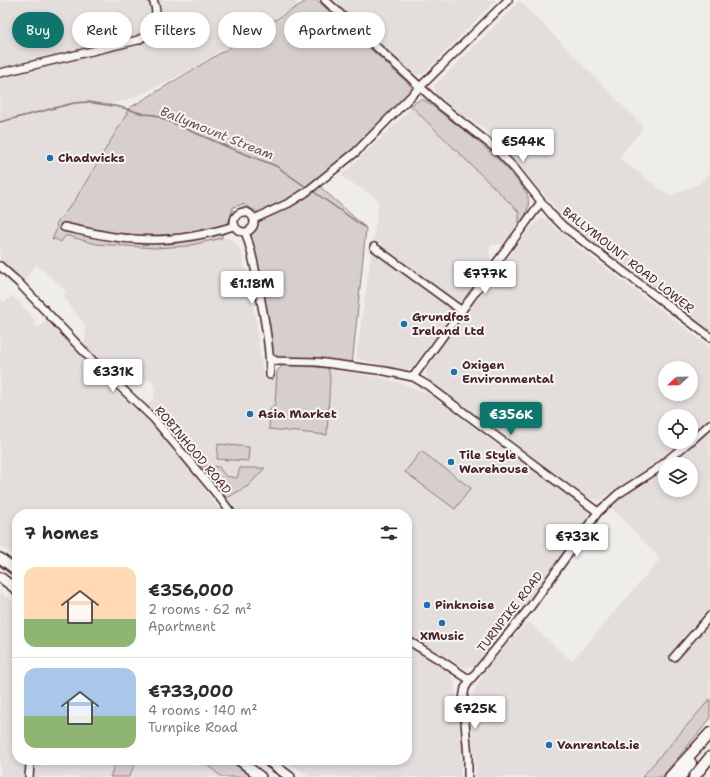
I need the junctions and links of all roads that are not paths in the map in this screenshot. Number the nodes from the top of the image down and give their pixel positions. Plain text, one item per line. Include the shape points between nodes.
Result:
1 (153, 0) edge
2 (325, 0) edge
3 (508, 0) edge
4 (0, 72) edge
5 (421, 86) junction
6 (541, 202) junction
7 (254, 219) junction
8 (234, 226) junction
9 (64, 227) dead end
10 (245, 232) junction
11 (374, 247) dead end
12 (0, 266) edge
13 (462, 311) junction
14 (710, 337) edge
15 (271, 358) junction
16 (270, 375) dead end
17 (413, 377) junction
18 (710, 424) edge
19 (698, 434) edge
20 (681, 449) edge
21 (228, 509) edge
22 (598, 512) junction
23 (0, 558) edge
24 (12, 567) edge
25 (0, 576) edge
26 (12, 586) edge
27 (710, 616) edge
28 (412, 643) edge
29 (674, 658) dead end
30 (470, 680) junction
31 (710, 733) edge
32 (710, 737) edge
33 (710, 757) edge
34 (30, 765) edge
35 (245, 765) edge
36 (274, 765) edge
37 (29, 777) edge
38 (261, 777) edge
39 (290, 777) edge
40 (468, 777) edge
41 (670, 777) edge
42 (680, 777) edge
43 (694, 777) edge

1 - 4 street via 156,18 149,33 138,40
2 - 5 street, BALLYMOUNT ROAD LOWER
3 - 5 street
5 - 6 street, BALLYMOUNT ROAD LOWER via 440,105 495,148
5 - 7 street via 356,152 325,178 289,203
6 - 13 street
6 - 14 street, BALLYMOUNT ROAD LOWER via 580,239
7 - 8 street via 249,213 241,212 235,216
7 - 10 street via 253,226
8 - 9 street via 181,238 135,239
8 - 10 street via 238,231
10 - 15 street via 257,278
11 - 13 street
12 - 21 street, ROBINHOOD ROAD via 154,420
13 - 17 street
15 - 16 street
15 - 17 street via 276,361 317,362 356,367
17 - 22 street
18 - 19 street, TURNPIKE ROAD
20 - 22 street, TURNPIKE ROAD via 657,469 618,494
22 - 30 street, TURNPIKE ROAD via 531,606
23 - 24 main road
25 - 26 main road
27 - 29 street
28 - 30 street
30 - 40 street, TURNPIKE ROAD via 463,699
31 - 41 highway
32 - 42 highway
33 - 43 highway
34 - 37 street
35 - 38 main road
36 - 39 main road

